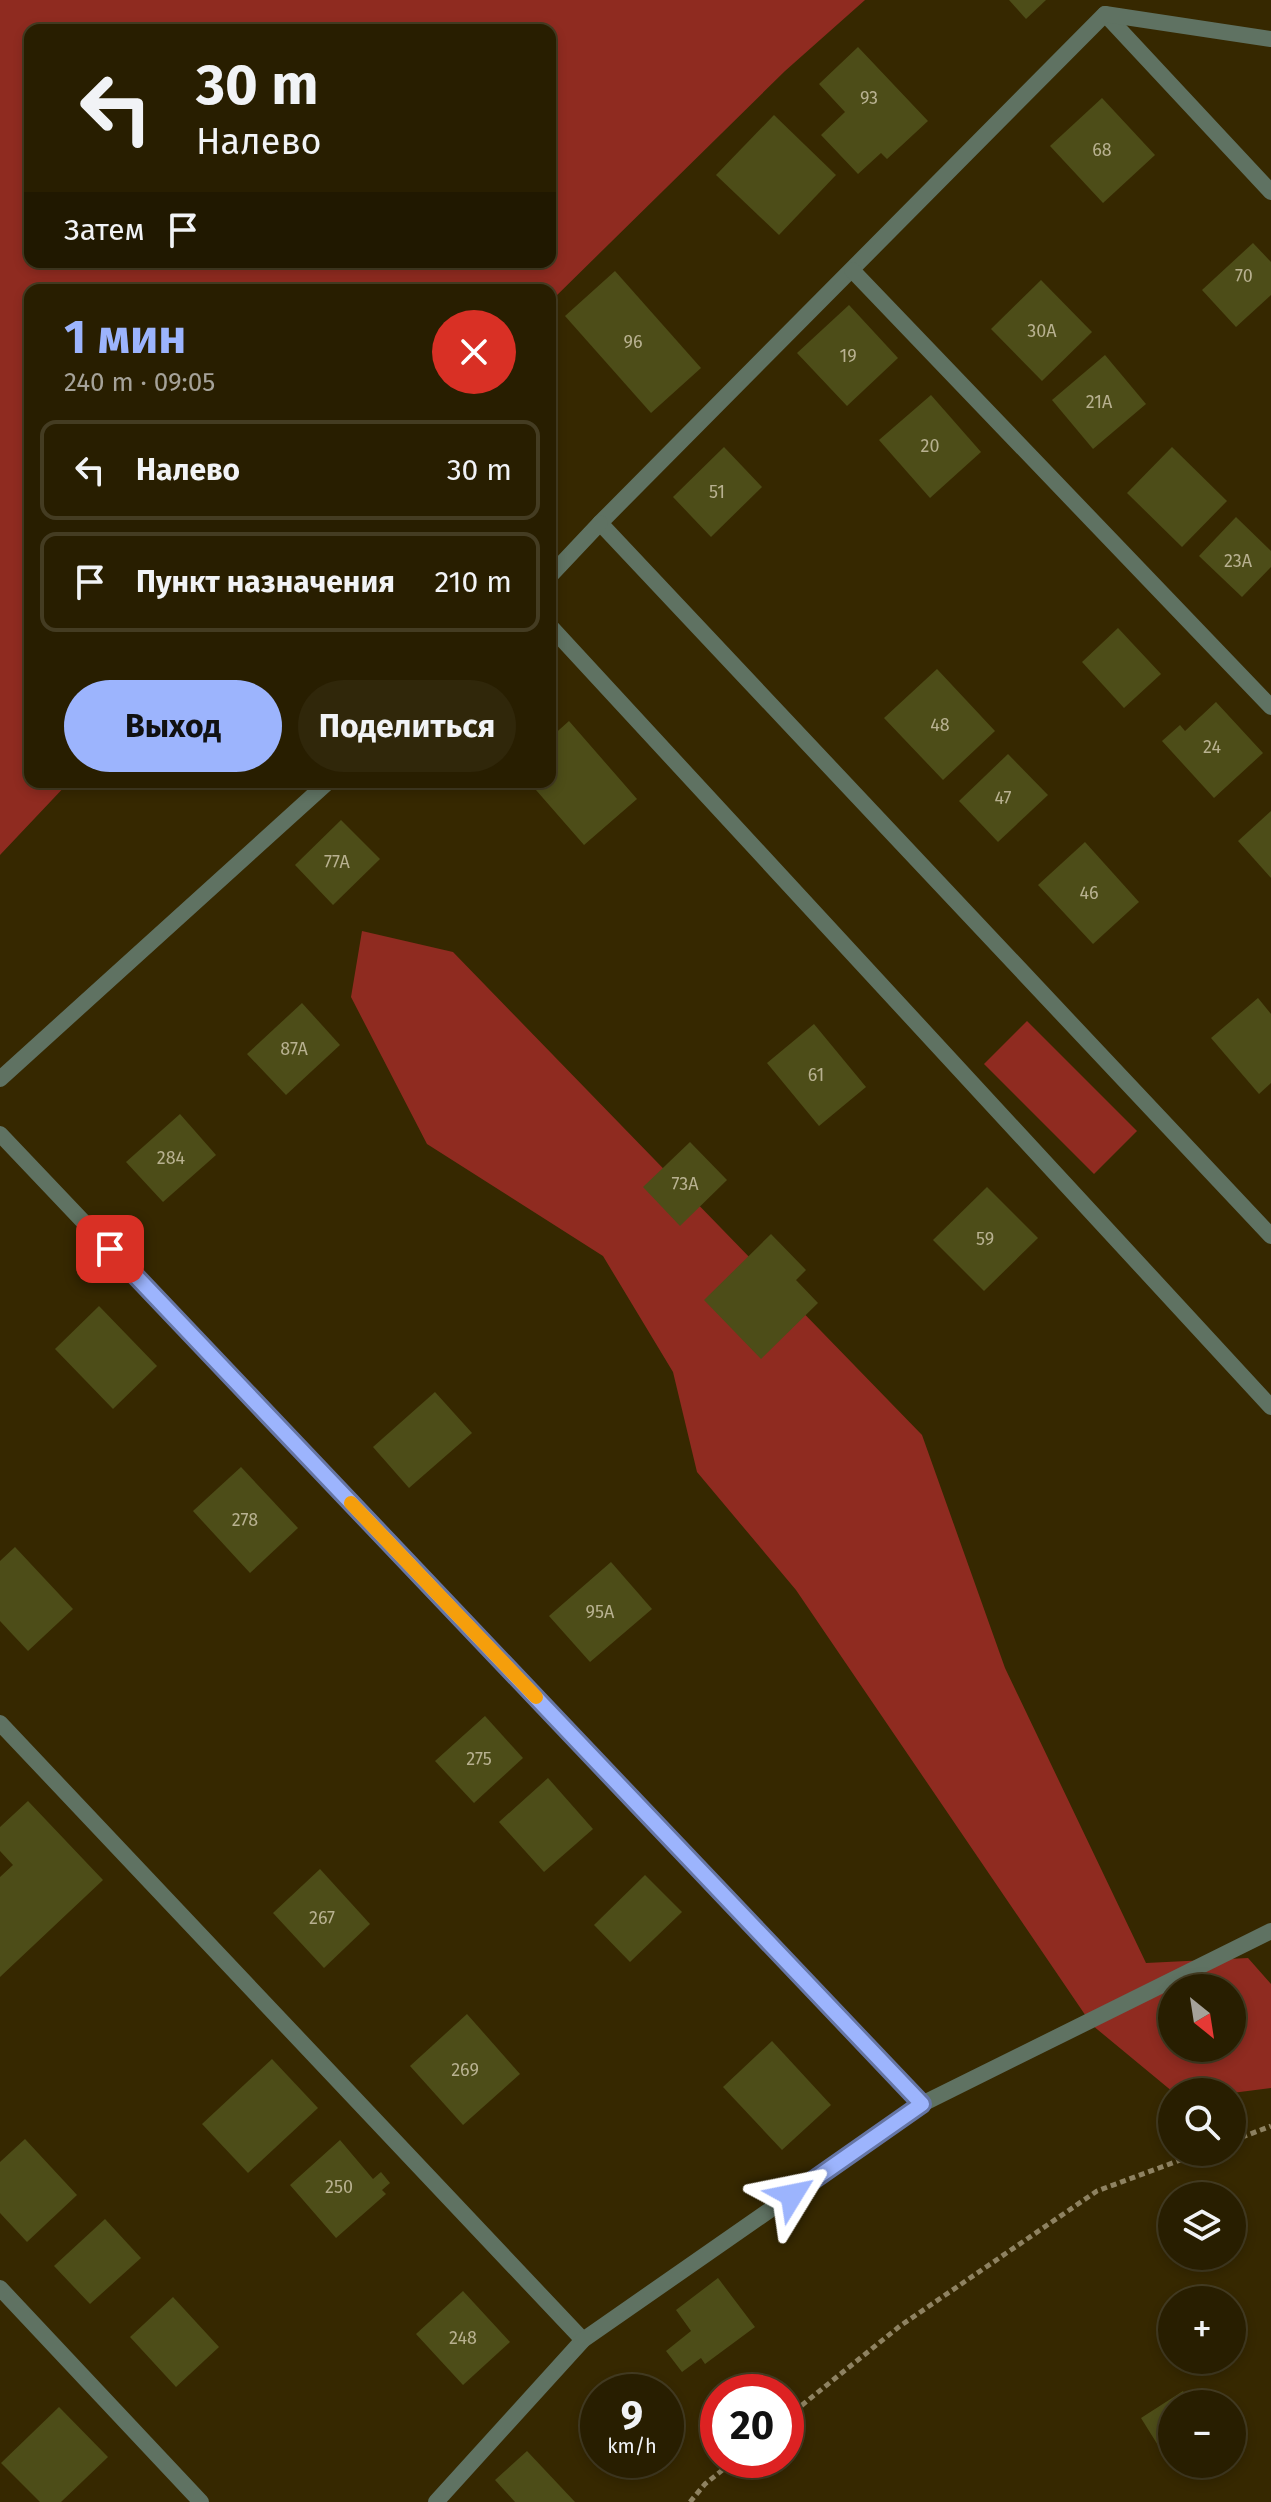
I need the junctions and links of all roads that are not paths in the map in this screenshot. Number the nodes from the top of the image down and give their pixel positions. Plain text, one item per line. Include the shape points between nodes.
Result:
1 (1105, 14) junction
2 (1271, 39) edge
3 (1271, 192) edge
4 (852, 270) junction
5 (600, 523) junction
6 (556, 570) edge
7 (556, 632) edge
8 (1271, 707) edge
9 (321, 788) edge
10 (0, 1079) edge
11 (0, 1134) edge
12 (1271, 1236) edge
13 (1271, 1407) edge
14 (0, 1723) edge
15 (1268, 1934) edge
16 (922, 2104) junction
17 (0, 2288) edge
18 (583, 2340) junction
19 (201, 2502) edge
20 (436, 2502) edge

1 - 2 lane
1 - 3 lane
1 - 4 lane
4 - 5 lane
4 - 8 lane
5 - 6 lane
5 - 12 lane
7 - 13 lane
9 - 10 lane
11 - 16 lane
14 - 18 lane
15 - 16 lane
16 - 18 lane
17 - 19 lane
18 - 20 lane

